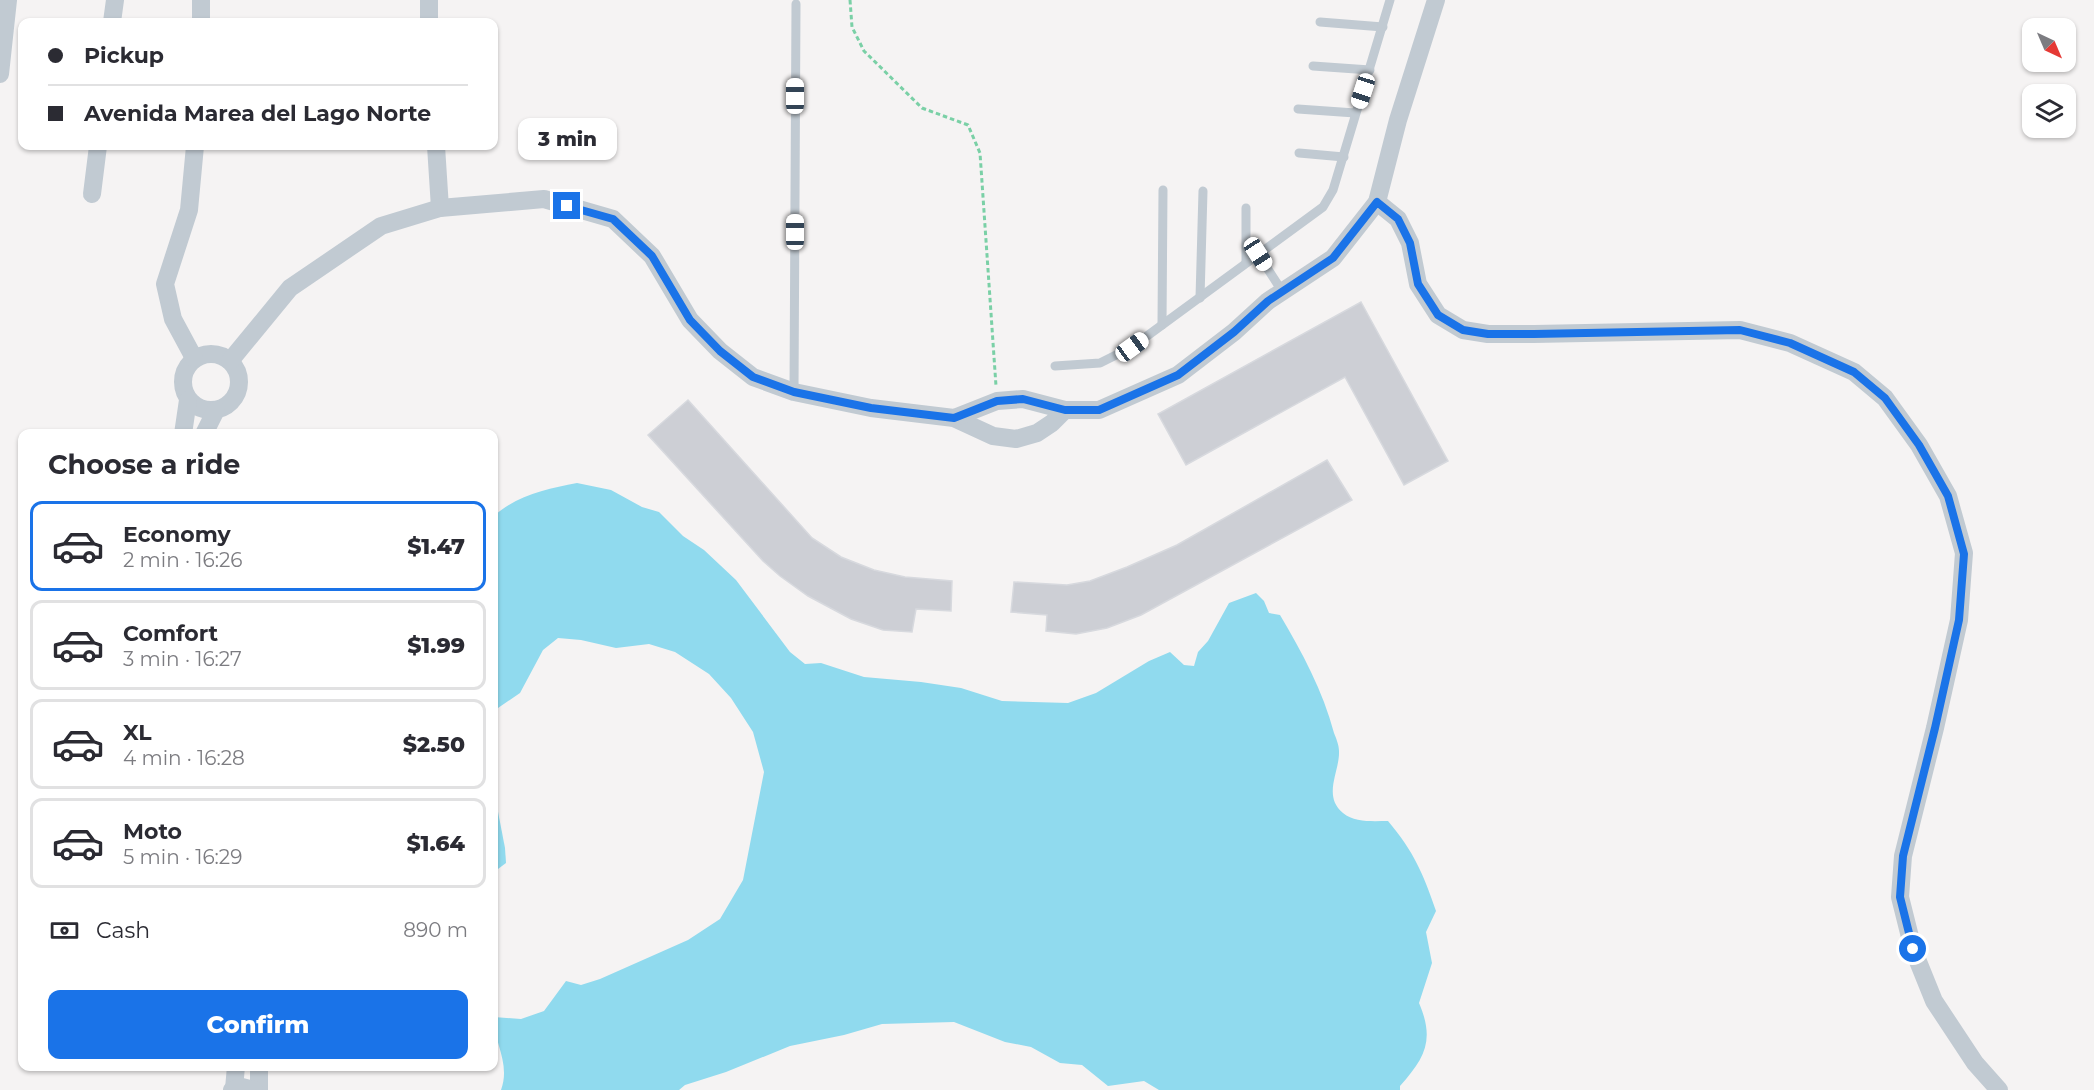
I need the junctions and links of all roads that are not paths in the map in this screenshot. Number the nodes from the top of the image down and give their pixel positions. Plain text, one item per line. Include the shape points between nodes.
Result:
1 (8, 0) edge
2 (115, 0) edge
3 (201, 0) edge
4 (429, 0) edge
5 (1390, 0) edge
6 (1436, 0) edge
7 (796, 4) dead end
8 (113, 18) edge
9 (201, 18) edge
10 (429, 18) edge
11 (1320, 22) dead end
12 (1383, 27) junction
13 (1313, 66) dead end
14 (1370, 70) junction
15 (0, 74) edge
16 (1298, 109) dead end
17 (1355, 113) junction
18 (98, 150) edge
19 (195, 150) edge
20 (436, 150) edge
21 (1299, 153) dead end
22 (1344, 157) junction
23 (1163, 190) dead end
24 (1203, 191) dead end
25 (92, 194) dead end
26 (1377, 202) junction
27 (440, 208) junction
28 (1246, 208) dead end
29 (1258, 254) junction
30 (1246, 262) junction
31 (1282, 291) junction
32 (1200, 298) junction
33 (1162, 325) junction
34 (195, 358) junction
35 (230, 361) junction
36 (1055, 366) dead end
37 (794, 392) junction
38 (188, 399) junction
39 (216, 410) junction
40 (1065, 410) junction
41 (954, 418) junction
42 (184, 429) edge
43 (206, 429) edge
44 (235, 1071) edge
45 (259, 1071) edge
46 (232, 1089) edge
47 (254, 1090) edge
48 (259, 1090) edge
49 (1999, 1090) edge

1 - 15 street
2 - 8 street
3 - 9 street
4 - 10 street
5 - 12 lane
6 - 26 street
7 - 37 lane
11 - 12 lane
12 - 14 lane
13 - 14 lane
14 - 17 lane
16 - 17 lane
17 - 22 lane
18 - 25 street
19 - 34 street via 189,210 165,284 173,320
20 - 27 street
21 - 22 lane
22 - 29 lane via 1323,207
23 - 33 lane
24 - 32 lane
26 - 31 street via 1333,258
26 - 49 street via 1398,219 1410,243 1418,284 1438,315 1463,330 1534,334 1740,330 1790,343 1854,372 1885,398 1919,445 1948,496 1964,554 1959,620 1903,856 1900,897 1913,949 1934,1001 1975,1063
27 - 35 street via 381,226 290,288
27 - 37 street via 544,199 613,219 652,256 690,320 720,351 753,377
28 - 30 lane
29 - 30 lane
29 - 31 lane
30 - 32 lane
31 - 40 street via 1178,375 1099,410
32 - 33 lane
33 - 36 lane via 1132,347 1100,363
34 - 35 street via 213,353
34 - 38 street via 182,382
35 - 39 street via 239,376 237,394
37 - 41 street via 871,408
38 - 39 street via 201,408
38 - 42 street
39 - 43 street
40 - 41 street via 1023,399 997,401
40 - 41 street via 1037,433 1016,439 993,436
44 - 46 street
45 - 48 street
46 - 47 street

